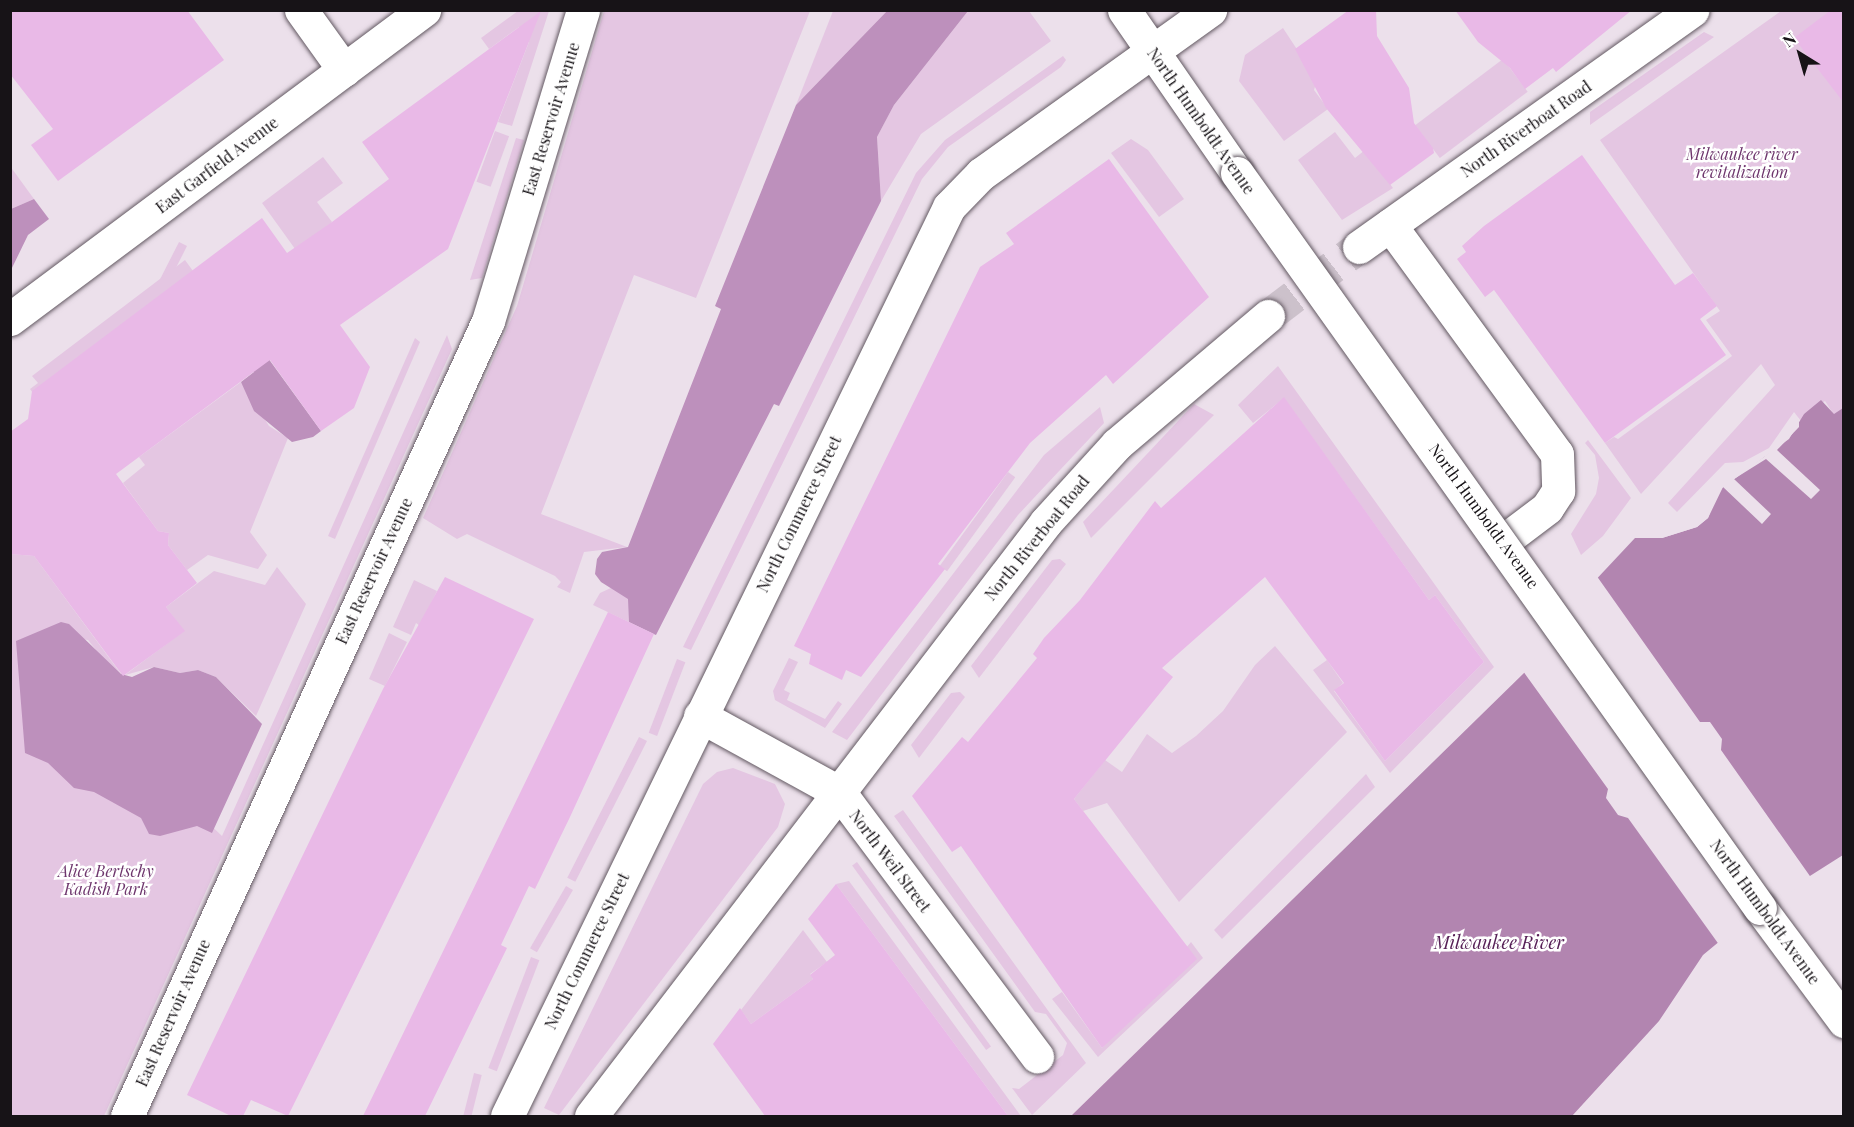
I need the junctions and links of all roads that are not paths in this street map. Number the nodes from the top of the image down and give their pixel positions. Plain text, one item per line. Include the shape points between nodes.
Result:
1 (301, 10) edge
2 (424, 10) edge
3 (584, 10) edge
4 (1124, 10) edge
5 (1210, 10) edge
6 (1692, 10) edge
7 (1151, 50) junction
8 (344, 70) junction
9 (1390, 225) junction
10 (1359, 248) tunnel mouth
11 (1268, 316) tunnel mouth
12 (10, 319) edge
13 (1502, 542) junction
14 (700, 716) junction
15 (840, 793) junction
16 (1839, 1015) edge
17 (1037, 1056) dead end
18 (127, 1116) edge
19 (507, 1116) edge
20 (591, 1116) edge

1 - 8 street
2 - 8 street, East Garfield Avenue
3 - 18 street, East Reservoir Avenue via 488,321
4 - 7 street, North Humboldt Avenue
5 - 7 street, North Commerce Street
6 - 9 street, North Riverboat Road
7 - 13 street, North Humboldt Avenue, bridge
7 - 14 street, North Commerce Street via 981,174 949,207
8 - 12 street, East Garfield Avenue
9 - 10 street, North Riverboat Road
9 - 13 street via 1557,454 1558,491 1547,508
11 - 15 street, North Riverboat Road via 1181,386 1089,473
13 - 16 street, North Humboldt Avenue, bridge
14 - 15 street, North Weil Street
14 - 19 street, North Commerce Street
15 - 17 street, North Weil Street
15 - 20 street

